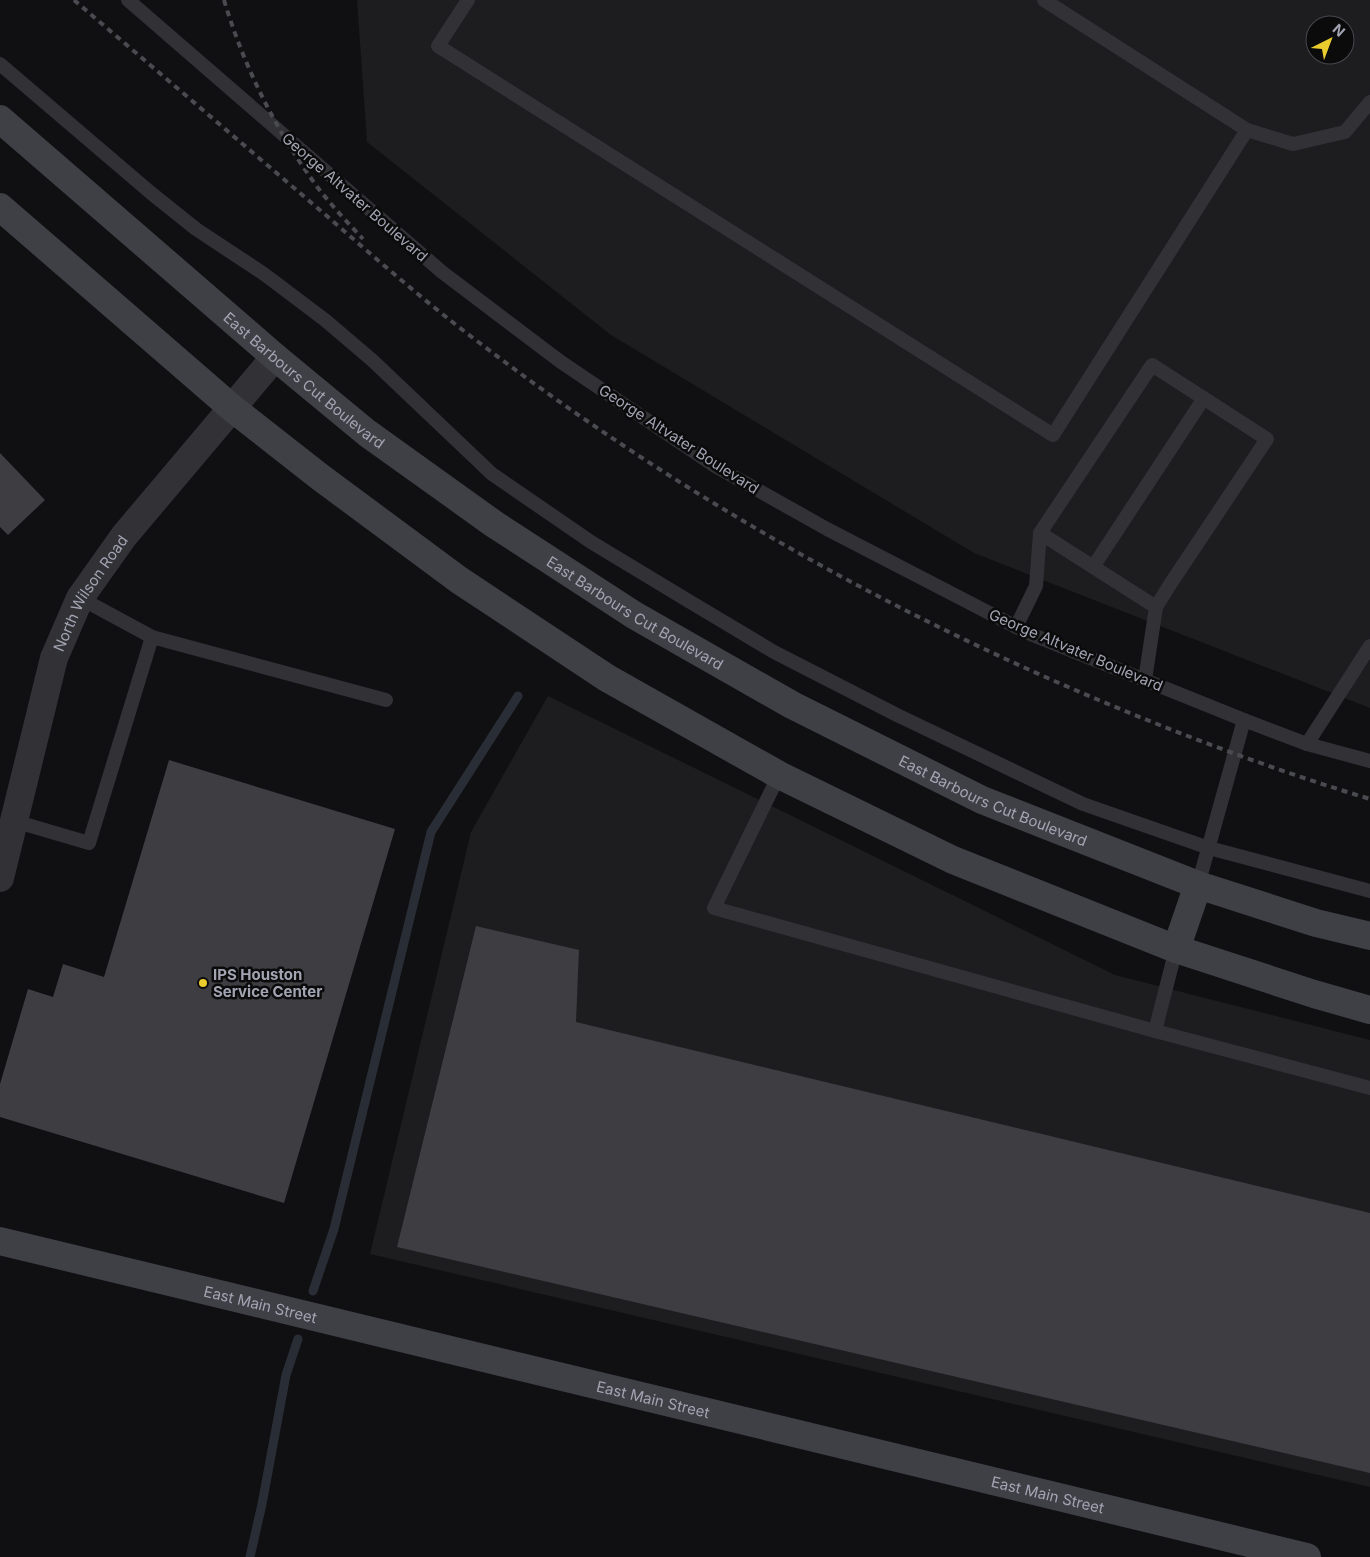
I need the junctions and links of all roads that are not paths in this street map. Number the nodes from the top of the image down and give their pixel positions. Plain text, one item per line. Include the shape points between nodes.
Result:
1 (128, 0) edge
2 (468, 0) edge
3 (1044, 0) edge
4 (0, 64) edge
5 (1370, 102) edge
6 (0, 119) edge
7 (1247, 130) junction
8 (0, 207) edge
9 (275, 357) junction
10 (1204, 398) junction
11 (232, 408) junction
12 (1040, 533) junction
13 (1094, 567) junction
14 (80, 598) junction
15 (1156, 607) junction
16 (1016, 627) junction
17 (152, 637) junction
18 (1370, 646) edge
19 (1145, 680) junction
20 (386, 700) dead end
21 (1244, 720) junction
22 (1308, 744) junction
23 (1370, 760) edge
24 (779, 775) junction
25 (14, 821) junction
26 (1209, 848) junction
27 (0, 878) edge
28 (1198, 885) junction
29 (1370, 891) edge
30 (1370, 936) edge
31 (1176, 949) junction
32 (1370, 1010) edge
33 (1155, 1032) junction
34 (1370, 1088) edge
35 (0, 1241) edge
36 (1307, 1557) edge

1 - 16 lane, George Altvater Boulevard via 442,272 562,362 715,466 827,530
2 - 7 lane via 438,46 1053,435
3 - 7 lane
4 - 26 lane via 196,229 325,320 492,474 591,542 774,652 896,715 1083,804
5 - 7 lane via 1345,132 1293,144
6 - 9 street, East Barbours Cut Boulevard
8 - 11 street
9 - 11 street, North Wilson Road
9 - 28 street, East Barbours Cut Boulevard via 375,438 494,524 634,615 792,705 982,800
10 - 12 lane via 1152,365
10 - 13 lane
10 - 15 lane via 1267,438
11 - 14 street, North Wilson Road via 124,536
11 - 24 street via 459,580 607,678
12 - 13 lane
12 - 16 lane via 1036,586
13 - 15 lane
14 - 17 lane
14 - 25 street, North Wilson Road via 54,658
15 - 19 lane
16 - 19 lane, George Altvater Boulevard
17 - 20 lane
17 - 25 lane via 89,843
18 - 22 lane
19 - 21 lane, George Altvater Boulevard
21 - 22 lane, George Altvater Boulevard
21 - 26 lane
22 - 23 lane, George Altvater Boulevard
24 - 31 street via 953,860
24 - 33 lane via 714,908
25 - 27 street, North Wilson Road
26 - 28 lane
26 - 29 lane
28 - 30 street, East Barbours Cut Boulevard via 1316,923
28 - 31 street
31 - 32 street
31 - 33 lane
33 - 34 lane
35 - 36 street, East Main Street

